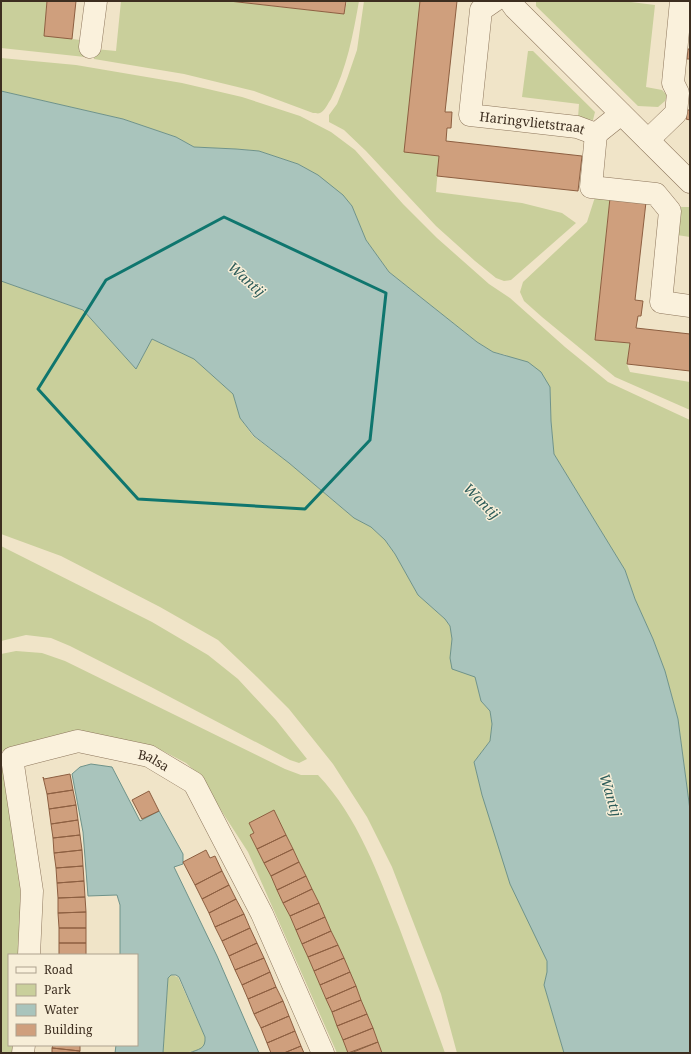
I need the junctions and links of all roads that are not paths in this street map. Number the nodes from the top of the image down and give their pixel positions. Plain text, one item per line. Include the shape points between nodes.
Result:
1 (96, 1) edge
2 (494, 1) edge
3 (510, 1) edge
4 (681, 1) edge
5 (90, 47) dead end
6 (621, 114) junction
7 (596, 134) junction
8 (648, 140) junction
9 (690, 182) edge
10 (690, 306) edge
11 (29, 954) edge
12 (323, 1053) edge

1 - 5 street
2 - 7 street, Haringvlietstraat via 481,10 470,115 577,127
3 - 6 street
4 - 8 street via 673,83 678,93 676,113
6 - 7 street, Haringvlietstraat
6 - 8 street
7 - 10 street, Haringvlietstraat via 591,187 656,194 670,211 661,302
8 - 9 street
11 - 12 street, Balsa via 32,891 12,758 78,741 149,756 194,783 262,914

